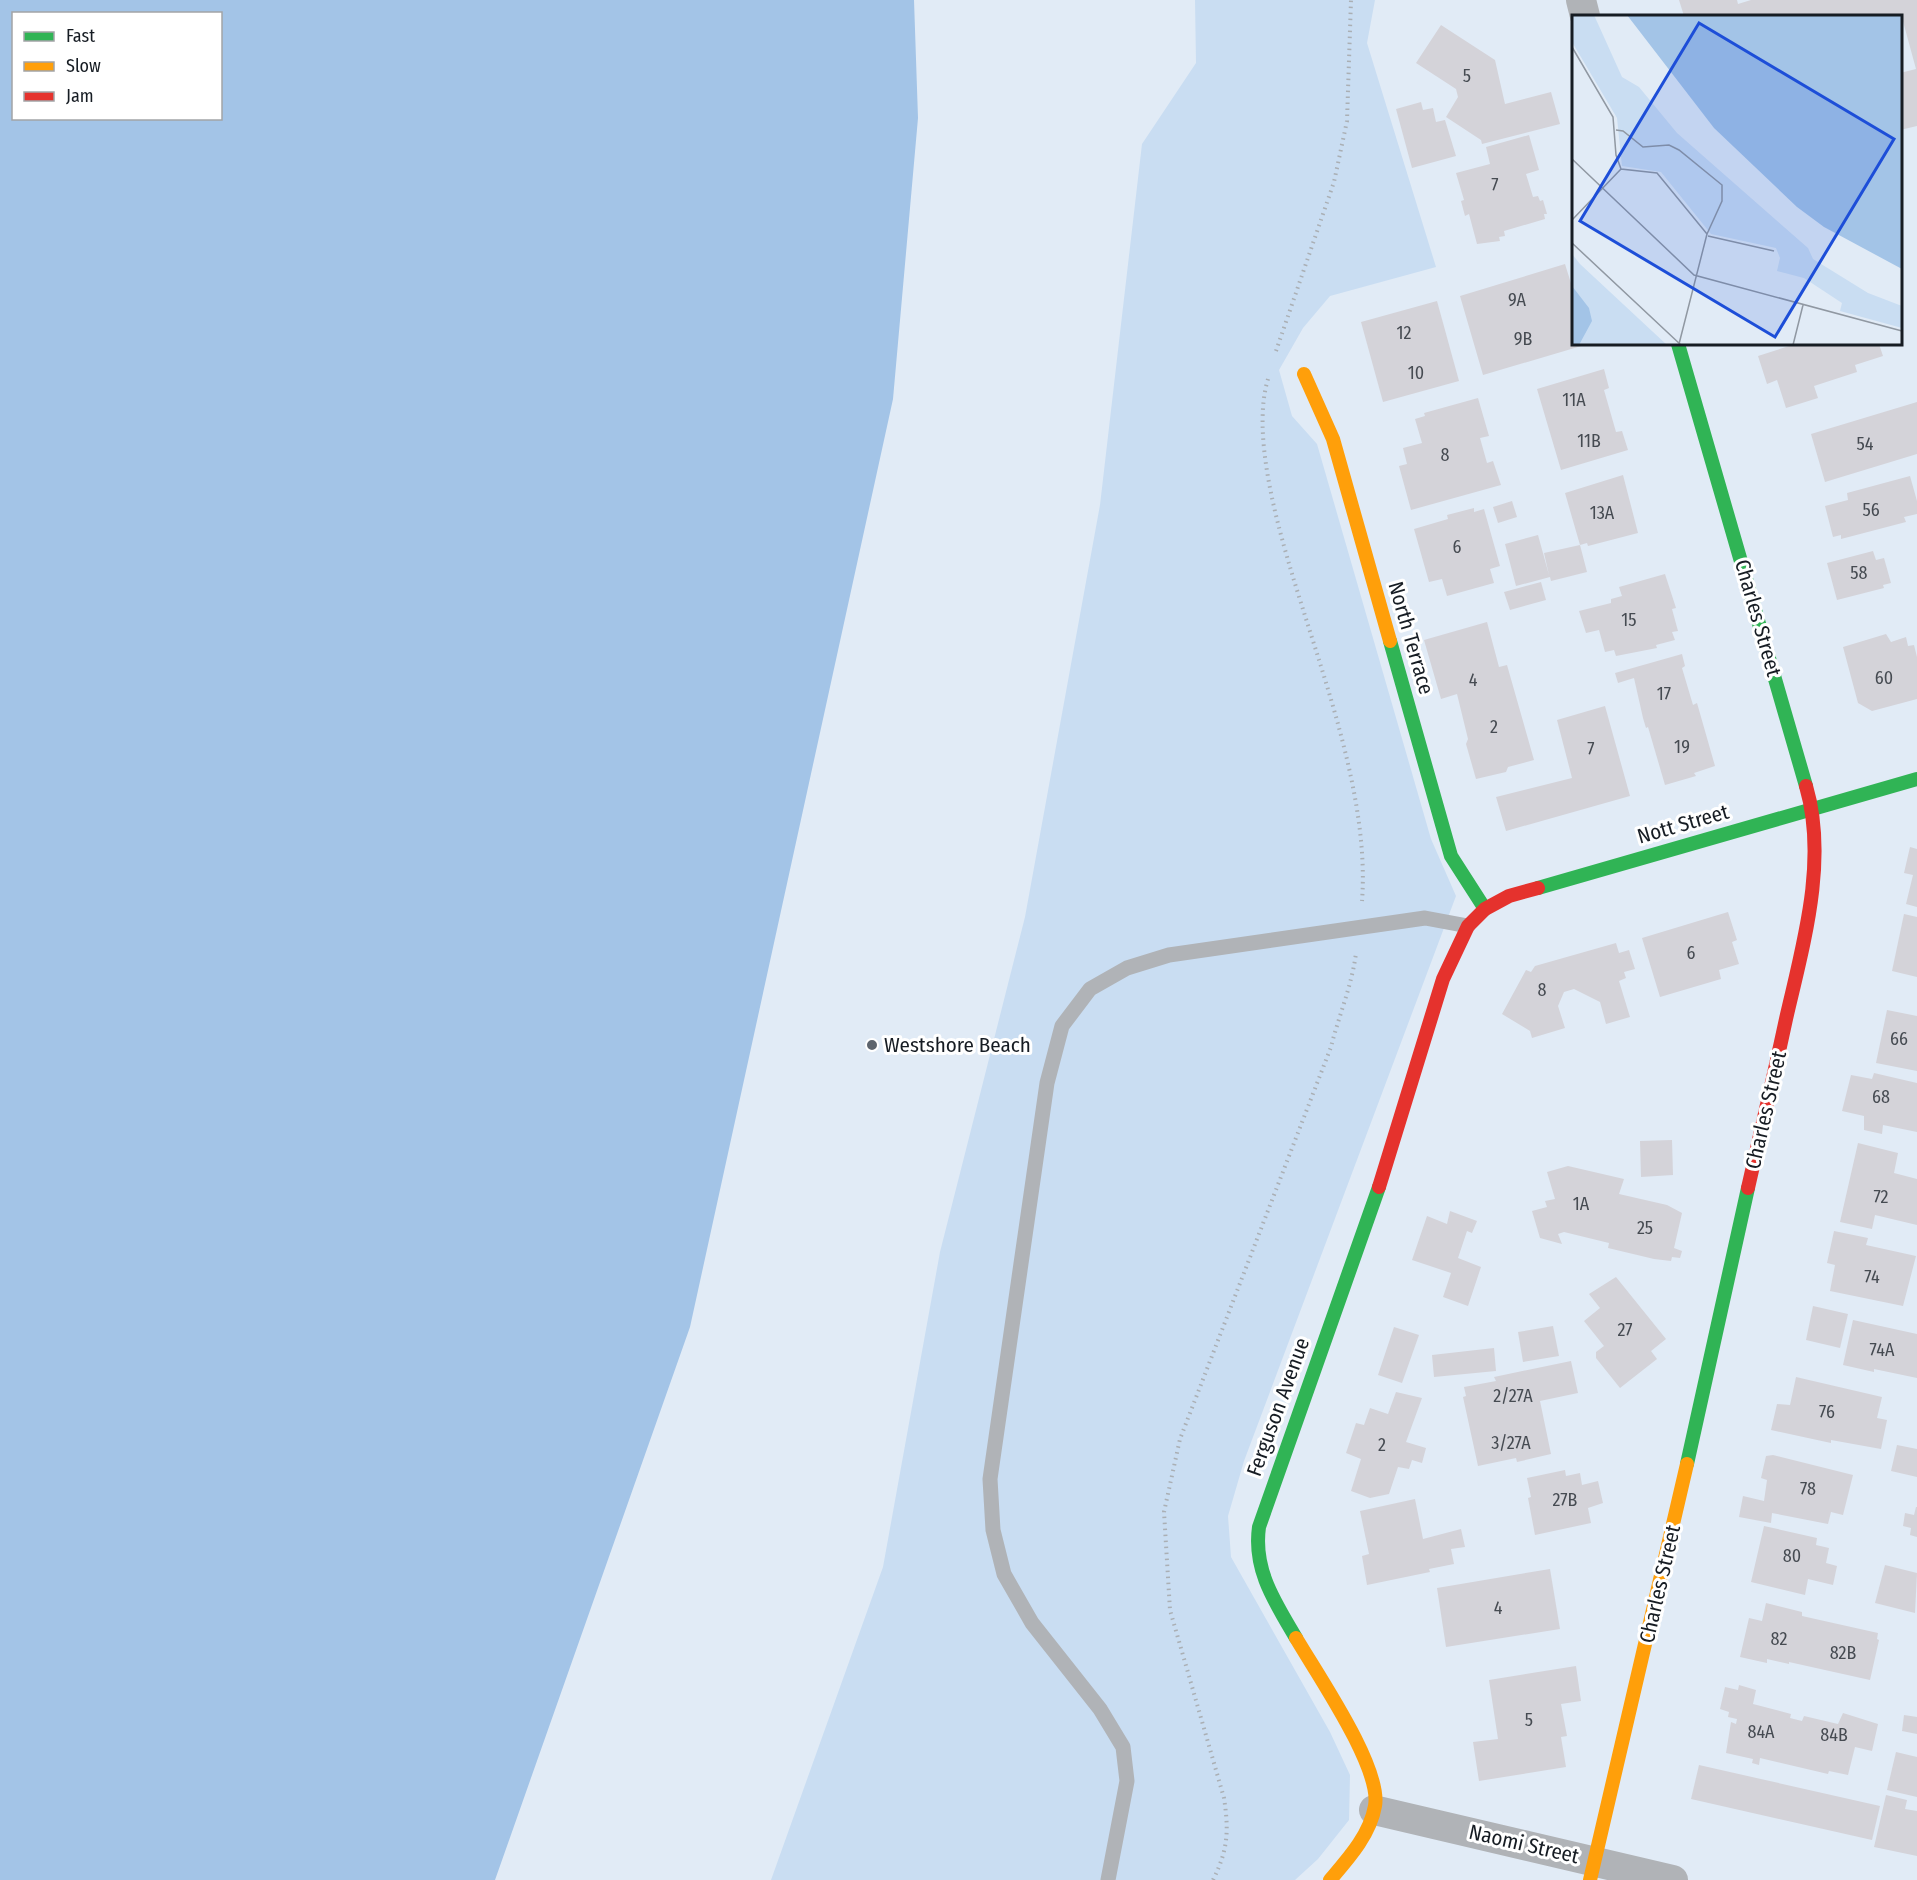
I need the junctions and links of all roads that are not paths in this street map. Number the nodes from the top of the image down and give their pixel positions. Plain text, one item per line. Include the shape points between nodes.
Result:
1 (1581, 0) edge
2 (1585, 15) edge
3 (1678, 345) edge
4 (1304, 374) dead end
5 (1917, 779) edge
6 (1812, 808) junction
7 (1485, 909) junction
8 (1468, 926) junction
9 (1374, 1810) junction
10 (1593, 1870) edge
11 (1107, 1880) edge
12 (1330, 1880) edge
13 (1673, 1880) edge

1 - 2 street
3 - 6 street, Charles Street
4 - 7 street, North Terrace via 1333,439 1451,856
5 - 6 street, Nott Street
6 - 7 street, Nott Street via 1509,896
6 - 10 street, Charles Street via 1814,882 1806,931
7 - 8 street, Nott Street
8 - 9 street, Ferguson Avenue via 1443,979 1381,1182 1256,1540 1257,1564 1269,1592 1363,1754 1372,1777
8 - 11 lane via 1425,918 1169,955 1127,968 1090,989 1062,1026 1047,1083 990,1479 993,1530 1004,1575 1032,1623 1100,1709 1123,1747 1127,1781
9 - 10 street, Naomi Street
9 - 12 street, Ferguson Avenue via 1358,1848
10 - 13 street, Naomi Street

